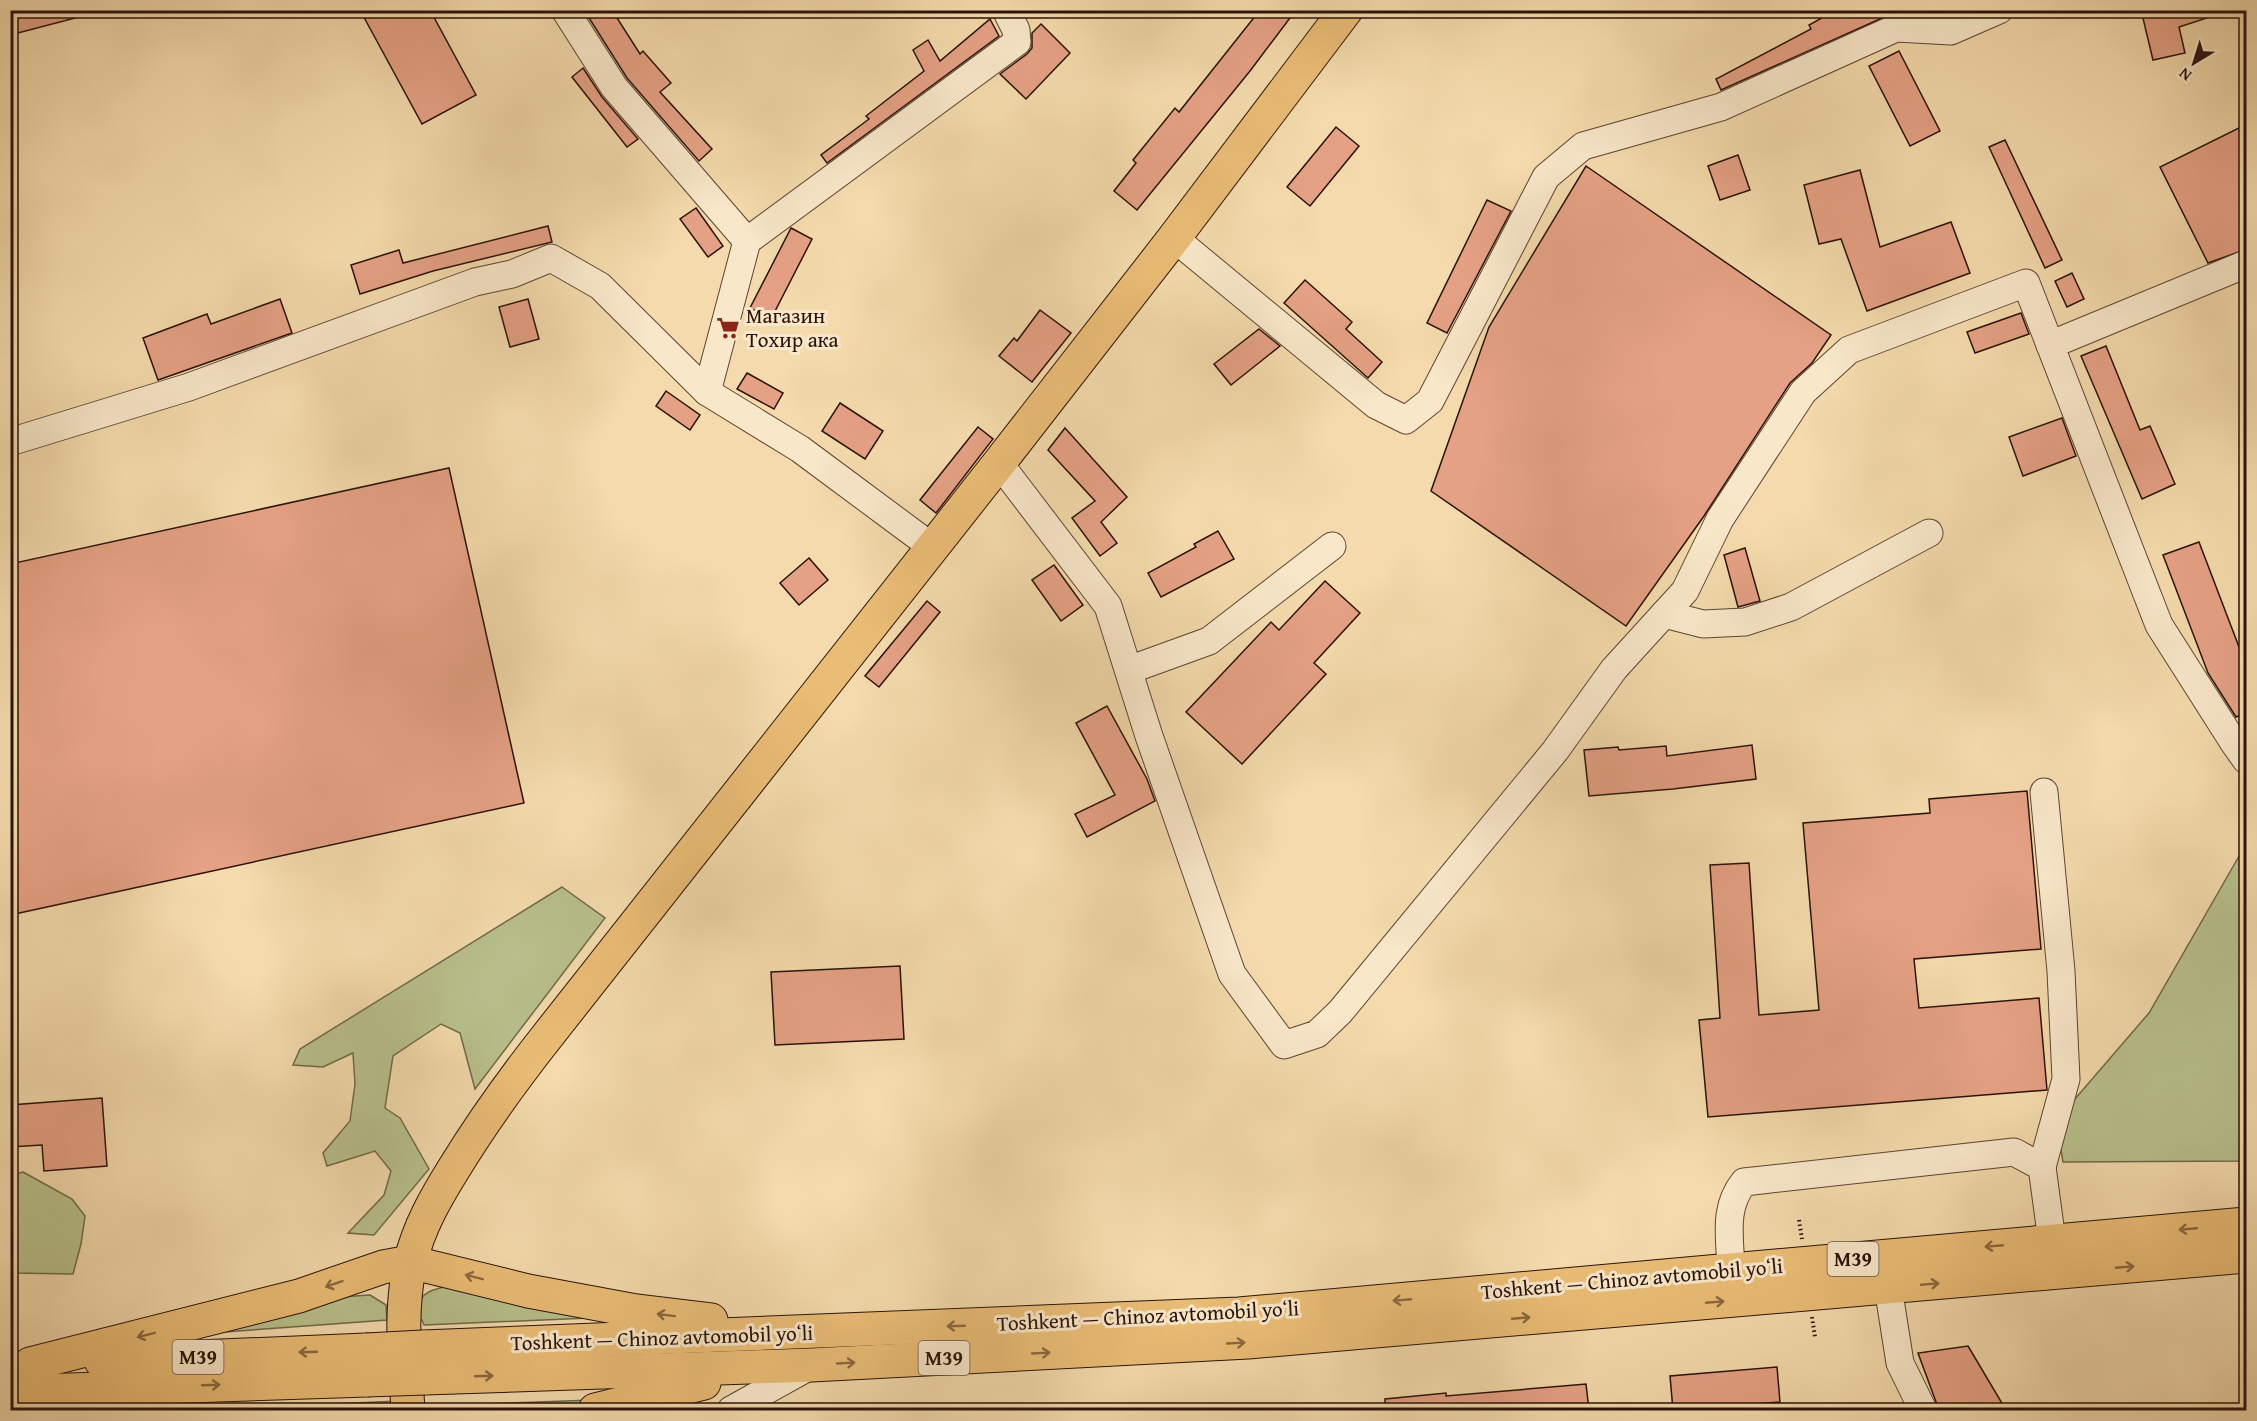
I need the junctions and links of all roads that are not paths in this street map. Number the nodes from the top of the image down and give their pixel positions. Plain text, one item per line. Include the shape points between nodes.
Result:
1 (565, 10) edge
2 (1006, 10) edge
3 (1346, 10) edge
4 (1999, 10) edge
5 (1174, 238) junction
6 (747, 241) junction
7 (2247, 264) edge
8 (2050, 345) junction
9 (707, 392) junction
10 (10, 442) edge
11 (999, 463) junction
12 (1929, 533) dead end
13 (1332, 546) dead end
14 (932, 547) junction
15 (1664, 614) junction
16 (1129, 670) junction
17 (2247, 760) edge
18 (2044, 792) dead end
19 (2042, 1167) junction
20 (2247, 1224) edge
21 (2052, 1241) junction
22 (2247, 1256) edge
23 (397, 1265) junction
24 (1731, 1269) junction
25 (1888, 1287) junction
26 (807, 1332) junction
27 (424, 1363) junction
28 (812, 1365) junction
29 (19, 1378) edge
30 (143, 1410) edge
31 (408, 1410) edge
32 (595, 1410) edge
33 (731, 1410) edge
34 (1923, 1410) edge

1 - 6 street via 614,87
2 - 6 street via 1017,42
3 - 5 main road
4 - 5 street via 1951,31 1896,28 1721,106 1583,146 1546,177 1430,401 1406,420 1376,405
5 - 11 main road
6 - 9 street
7 - 8 street
8 - 15 street via 2026,283 1849,350 1803,392 1720,519 1685,591
8 - 17 street via 2159,625
9 - 10 street via 600,286 551,258 189,387
9 - 14 street via 800,449
11 - 14 main road
11 - 16 street via 1108,606
12 - 15 street via 1791,607 1745,622 1703,624
13 - 16 street via 1209,641
14 - 23 main road via 510,1084 477,1131
15 - 16 street via 1614,669 1555,751 1340,1012 1317,1034 1284,1045 1232,974
18 - 19 street via 2061,971 2066,1079
19 - 21 street
19 - 24 street via 2014,1152 1744,1182 1734,1194 1730,1211
20 -> 21 main road, Toshkent — Chinoz avtomobil yoʻli / M39
21 -> 24 main road, Toshkent — Chinoz avtomobil yoʻli / M39
25 -> 22 main road, Toshkent — Chinoz avtomobil yoʻli / M39
26 -> 23 main road via 636,1311
23 -> 29 main road
23 - 31 main road
24 -> 26 main road, Toshkent — Chinoz avtomobil yoʻli / M39 via 1239,1314
28 -> 25 main road, Toshkent — Chinoz avtomobil yoʻli / M39 via 1248,1342
25 - 34 street via 1900,1363
26 - 27 main road, Toshkent — Chinoz avtomobil yoʻli / M39
27 -> 28 main road, Toshkent — Chinoz avtomobil yoʻli / M39
27 - 29 main road, Toshkent — Chinoz avtomobil yoʻli / M39, bridge
28 - 32 main road via 736,1375
28 - 33 street
29 - 30 main road

